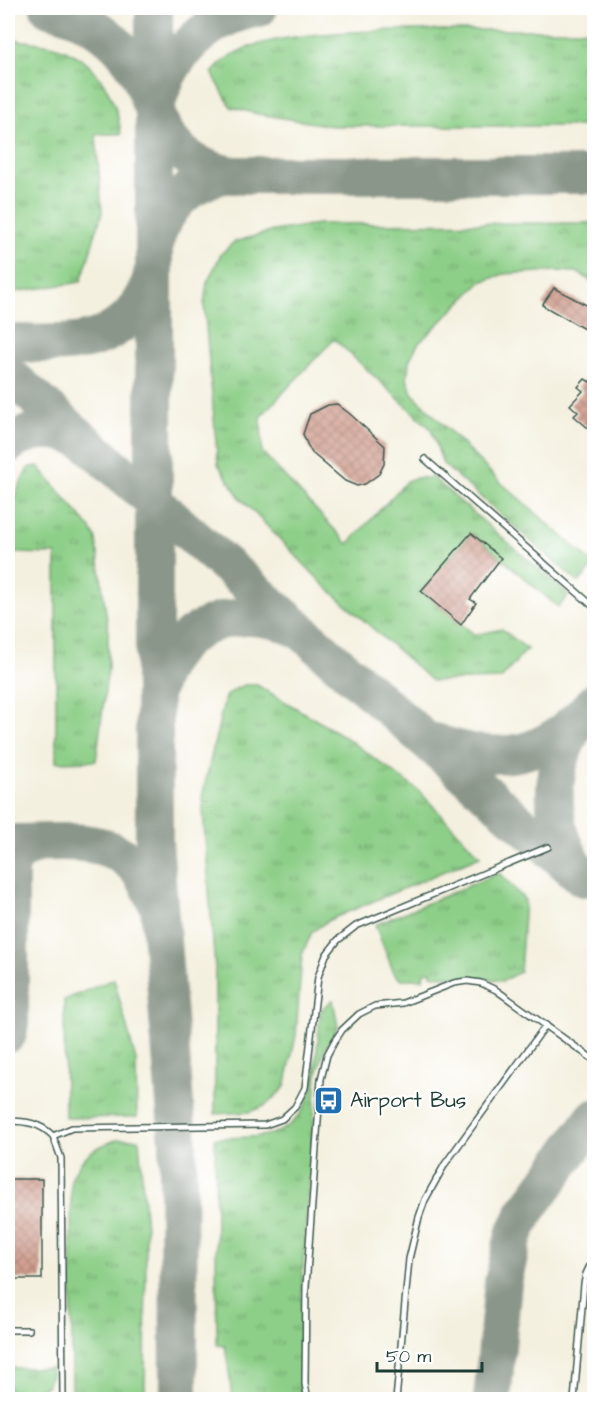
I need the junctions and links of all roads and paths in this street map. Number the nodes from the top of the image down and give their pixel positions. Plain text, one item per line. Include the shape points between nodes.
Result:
1 (425, 459) dead end
2 (594, 607) edge
3 (548, 848) dead end
4 (546, 1025) junction
5 (594, 1060) edge
6 (8, 1121) edge
7 (53, 1136) junction
8 (594, 1257) edge
9 (8, 1330) edge
10 (29, 1330) dead end
11 (37, 1400) edge
12 (308, 1400) edge
13 (396, 1400) edge
14 (574, 1400) edge

1 - 2 lane
3 - 7 lane via 356,926 338,940 326,955 318,977 305,1088 295,1107 282,1119 265,1125 72,1128
4 - 5 lane
4 - 12 lane via 496,990 475,981 459,981 403,1003 368,1009 350,1021 334,1042 321,1079 308,1240
4 - 13 lane via 445,1164 418,1217 409,1259
6 - 7 lane via 34,1123
7 - 11 lane via 61,1158 63,1400
8 - 14 lane via 584,1284
9 - 10 lane

